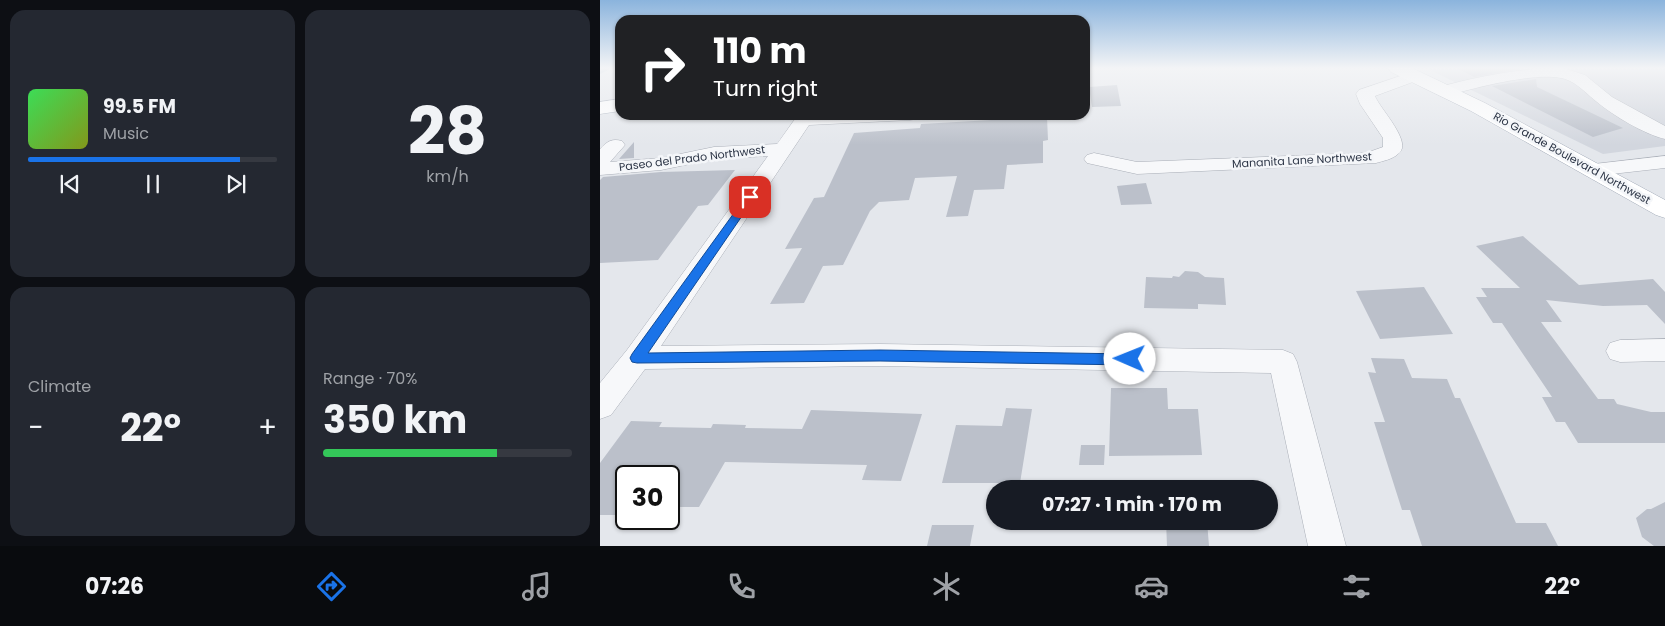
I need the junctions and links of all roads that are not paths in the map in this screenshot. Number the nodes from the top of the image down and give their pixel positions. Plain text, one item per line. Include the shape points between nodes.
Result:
1 (1366, 93) edge
2 (1451, 93) edge
3 (1596, 93) edge
4 (615, 106) edge
5 (600, 108) edge
6 (804, 120) edge
7 (1665, 133) edge
8 (615, 145) dead end
9 (784, 149) junction
10 (1094, 159) dead end
11 (600, 161) edge
12 (1665, 162) edge
13 (600, 169) edge
14 (1594, 170) junction
15 (1665, 210) edge
16 (1665, 350) edge
17 (1620, 351) dead end
18 (637, 358) junction
19 (609, 382) edge
20 (600, 406) edge
21 (1327, 546) edge

1 - 10 street, Mananita Lane Northwest via 1369,104 1394,138 1392,150 1370,158 1137,168
2 - 14 main road, Rio Grande Boulevard Northwest
3 - 7 street via 1609,104
4 - 5 main road
6 - 9 street
8 - 11 street
9 - 13 street, Paseo del Prado Northwest via 714,153 661,164
9 - 18 street
12 - 14 street
14 - 15 main road, Rio Grande Boulevard Northwest
16 - 17 street
18 - 19 street
18 - 21 street via 880,355 1284,362
19 - 20 street

